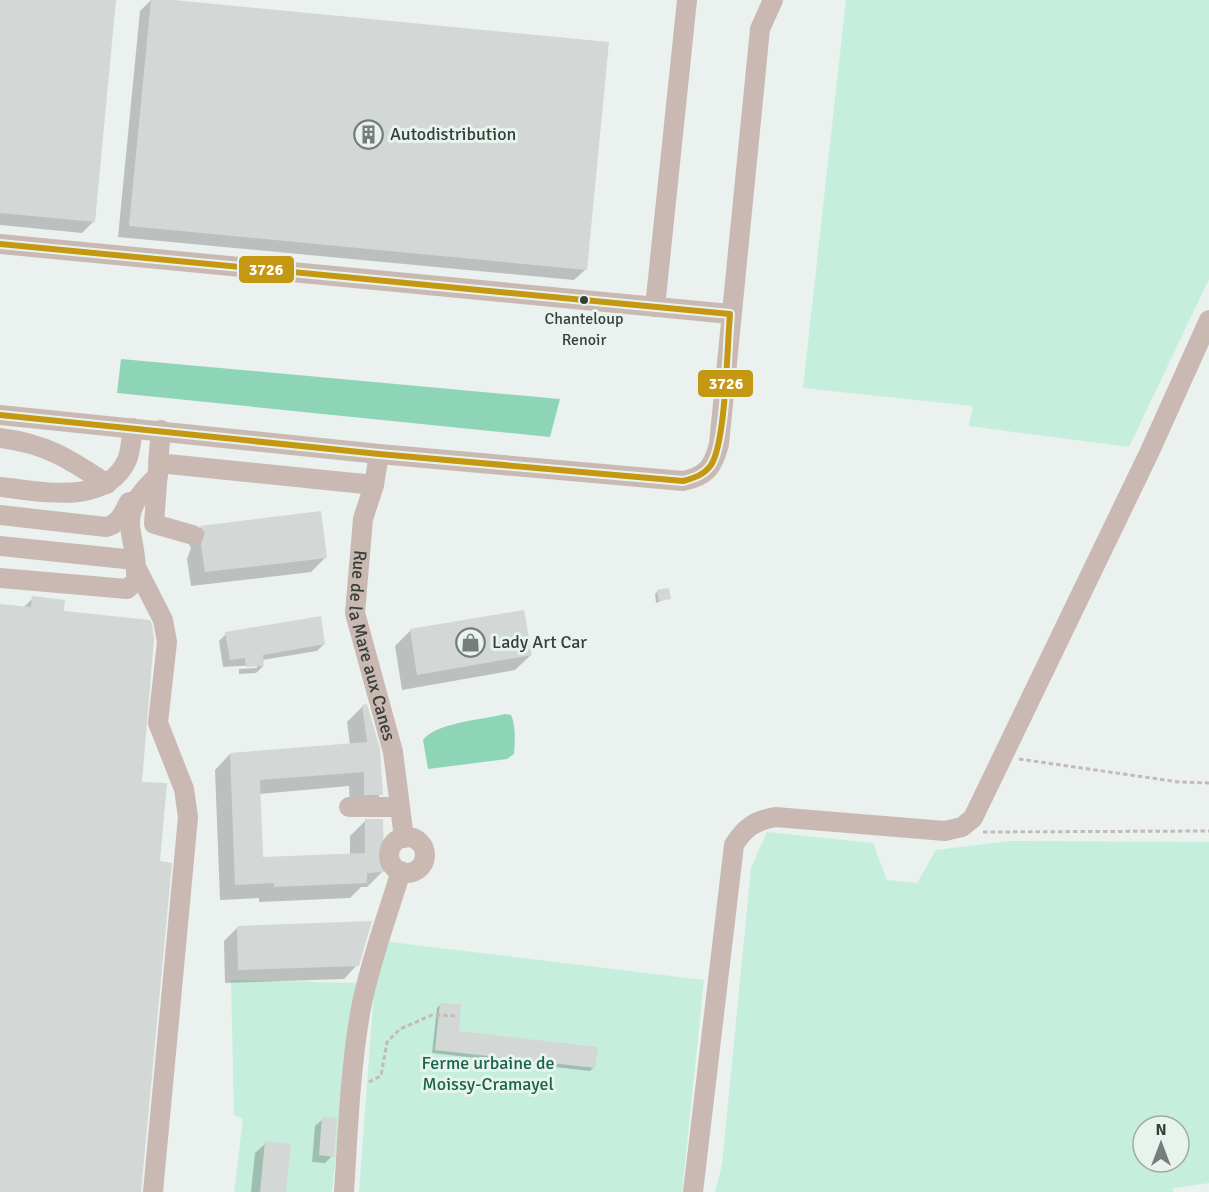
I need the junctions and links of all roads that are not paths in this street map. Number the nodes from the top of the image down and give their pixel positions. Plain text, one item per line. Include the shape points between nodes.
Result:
1 (687, 0) edge
2 (773, 0) edge
3 (0, 244) edge
4 (655, 307) junction
5 (730, 314) junction
6 (1209, 320) edge
7 (0, 416) edge
8 (146, 429) junction
9 (0, 438) edge
10 (379, 454) junction
11 (158, 469) junction
12 (107, 484) junction
13 (374, 485) junction
14 (0, 487) edge
15 (0, 515) edge
16 (193, 536) dead end
17 (0, 546) edge
18 (136, 564) junction
19 (0, 578) edge
20 (349, 807) dead end
21 (398, 807) junction
22 (404, 838) junction
23 (401, 871) junction
24 (153, 1192) edge
25 (344, 1192) edge
26 (693, 1192) edge

1 - 4 street
2 - 5 street via 759,29
3 - 4 street
4 - 5 street
5 - 10 street via 719,444 709,472 698,478 683,481
6 - 26 street via 973,818 962,827 945,831 776,817 756,821 743,830 734,845
7 - 8 street
8 - 10 street
8 - 11 street
8 - 12 street via 119,474
8 - 15 street via 143,478 121,519 113,525
9 - 12 street via 57,451
10 - 13 street, Rue de la Mare aux Canes
11 - 13 street
11 - 16 street via 154,524
11 - 18 street via 140,492 130,514
12 - 14 street via 59,493
13 - 21 street, Rue de la Mare aux Canes via 363,519 355,613 393,752
17 - 18 street
18 - 19 street via 136,581 120,590
18 - 24 street via 163,620 167,642 158,723 184,789 188,817
20 - 21 street
21 - 22 street, Rue de la Mare aux Canes
22 - 23 street via 392,846 390,856
22 - 23 street via 420,843 425,859 416,871
23 - 25 street via 368,979 352,1082

